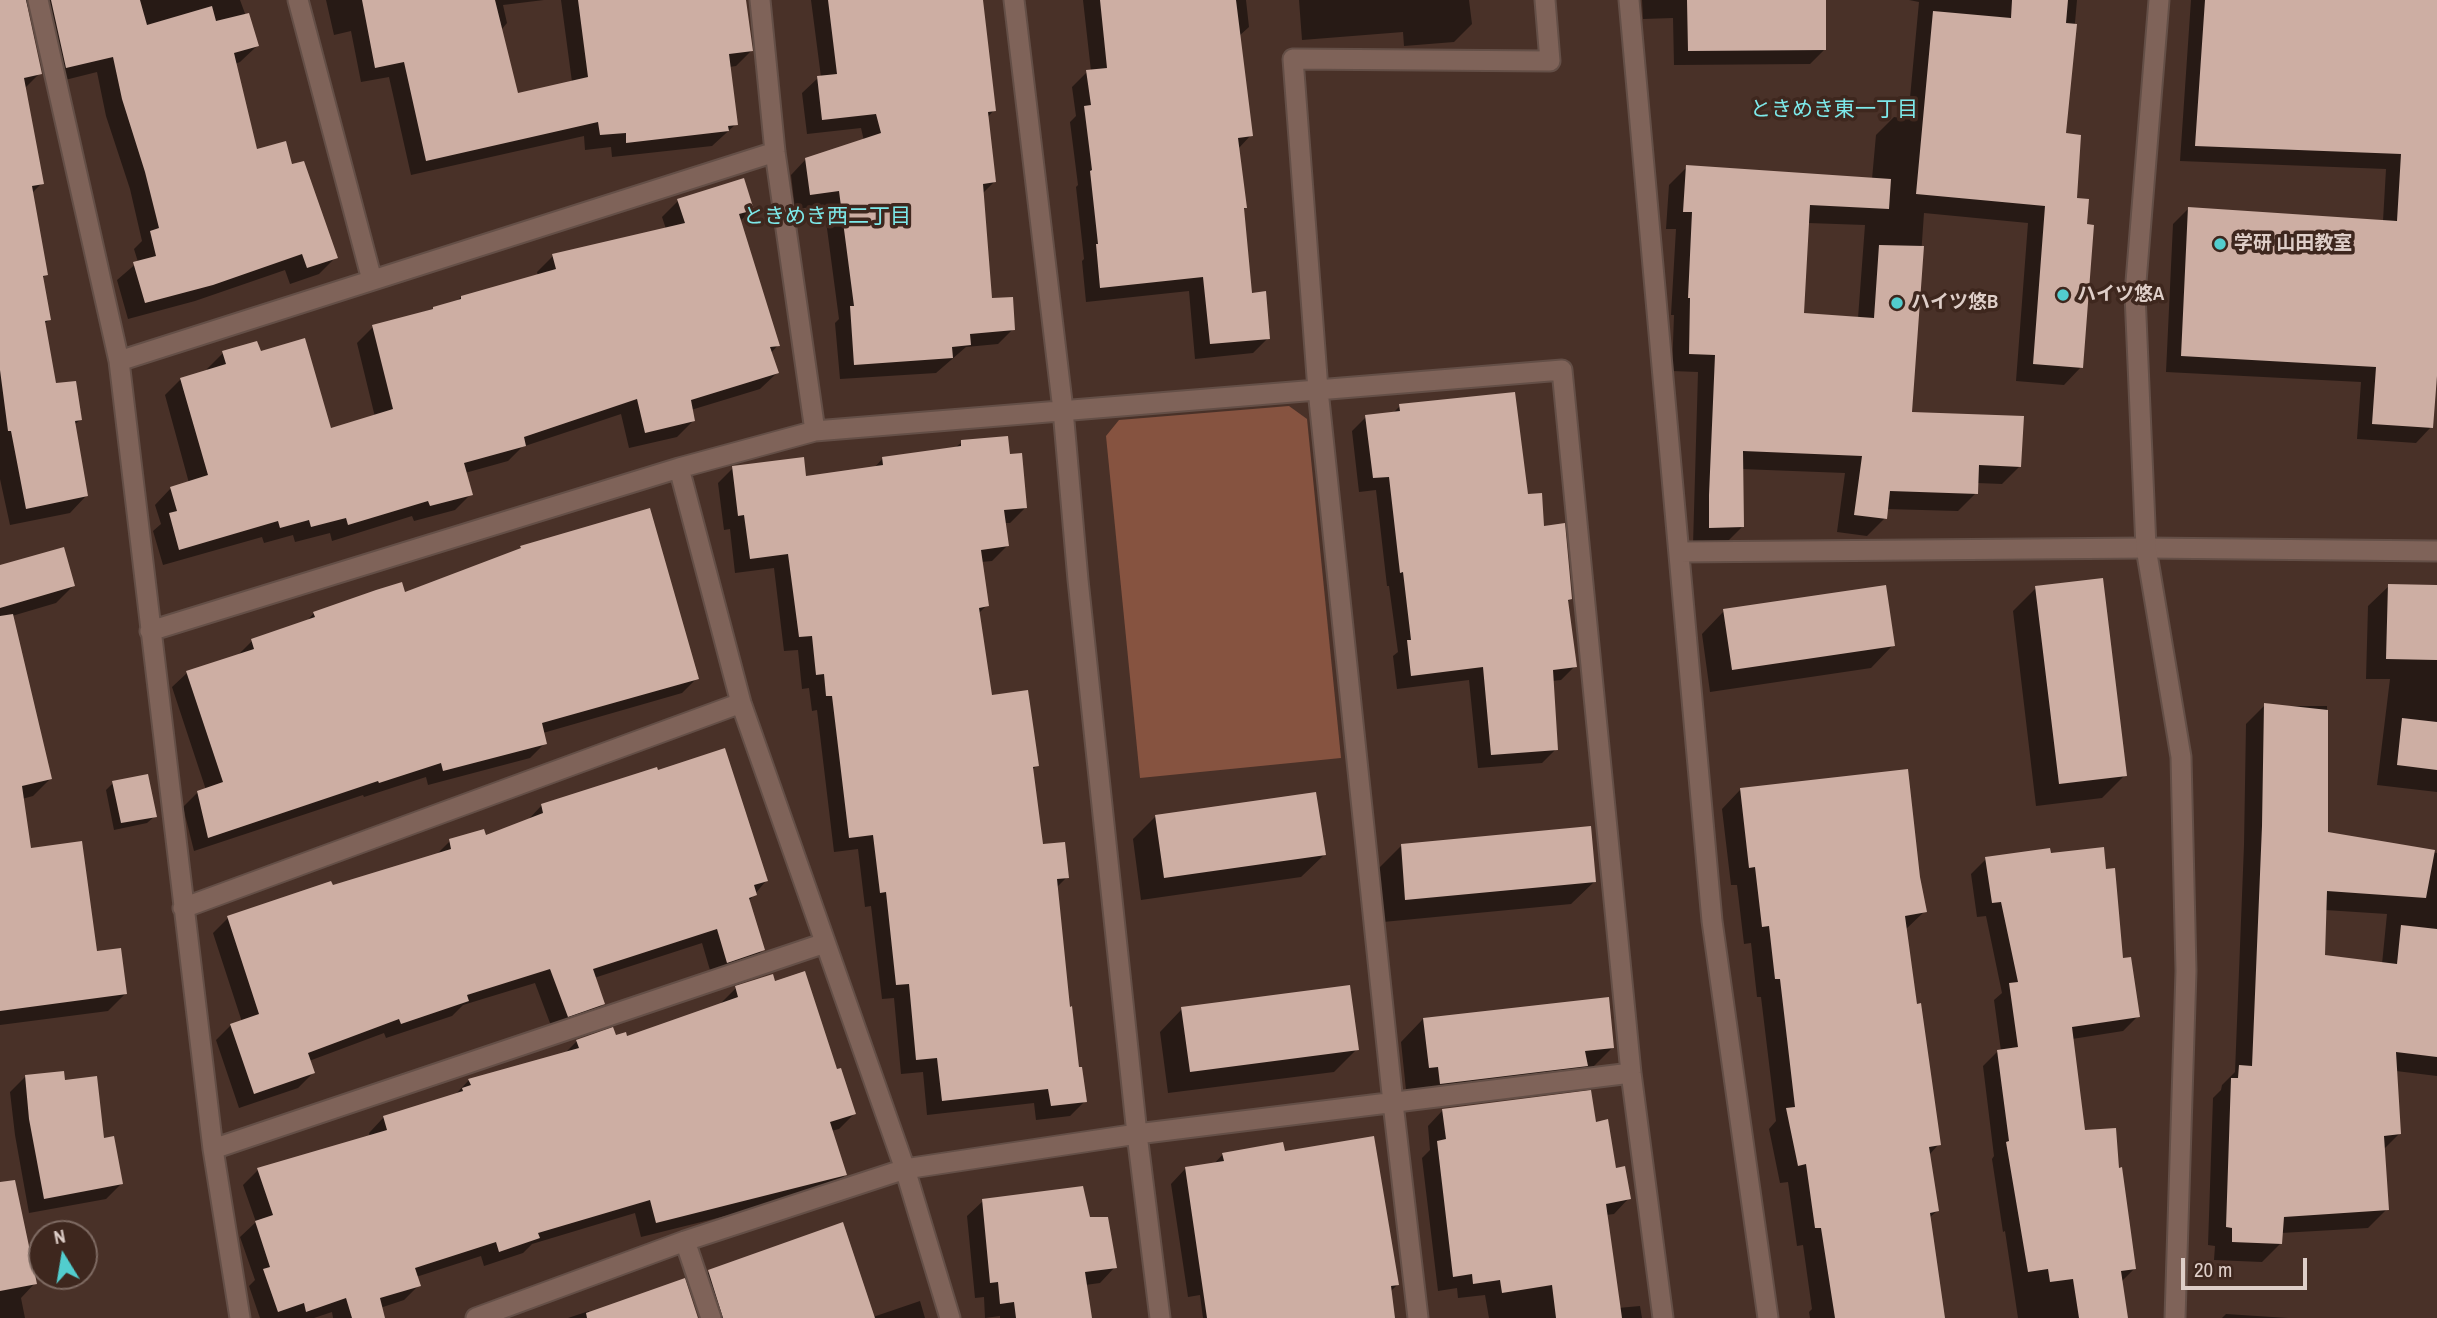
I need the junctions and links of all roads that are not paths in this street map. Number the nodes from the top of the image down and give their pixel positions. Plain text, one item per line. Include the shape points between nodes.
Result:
1 (38, 0) edge
2 (298, 0) edge
3 (760, 0) edge
4 (1014, 0) edge
5 (1545, 0) edge
6 (1629, 0) edge
7 (2159, 0) edge
8 (775, 152) junction
9 (372, 280) junction
10 (119, 361) junction
11 (1318, 390) junction
12 (1063, 410) junction
13 (815, 431) junction
14 (679, 468) junction
15 (2146, 548) junction
16 (2437, 551) edge
17 (1679, 552) junction
18 (150, 632) junction
19 (741, 703) junction
20 (183, 908) junction
21 (825, 943) junction
22 (1631, 1073) junction
23 (1392, 1102) junction
24 (1137, 1133) junction
25 (213, 1149) junction
26 (905, 1169) junction
27 (685, 1241) junction
28 (240, 1318) edge
29 (476, 1318) edge
30 (711, 1318) edge
31 (950, 1318) edge
32 (1160, 1318) edge
33 (1419, 1318) edge
34 (1663, 1318) edge
35 (1768, 1318) edge
36 (2175, 1318) edge

1 - 10 street
2 - 9 street
3 - 8 street
4 - 12 street
5 - 11 street via 1550,61 1293,59
6 - 17 street
7 - 15 street via 2136,293
8 - 9 street
8 - 13 street
9 - 10 street
10 - 18 street
11 - 12 street
11 - 22 street via 1562,370
11 - 23 street
12 - 13 street
12 - 24 street
13 - 14 street
14 - 18 street
14 - 19 street
15 - 16 street
15 - 17 street
15 - 36 street via 2181,757 2186,971
17 - 35 street via 1712,921
18 - 20 street
19 - 20 street
19 - 21 street
20 - 25 street
21 - 25 street
21 - 26 street
22 - 23 street
22 - 34 street
23 - 24 street
23 - 33 street
24 - 26 street
24 - 32 street
25 - 28 street
26 - 27 street
26 - 31 street
27 - 29 street
27 - 30 street

